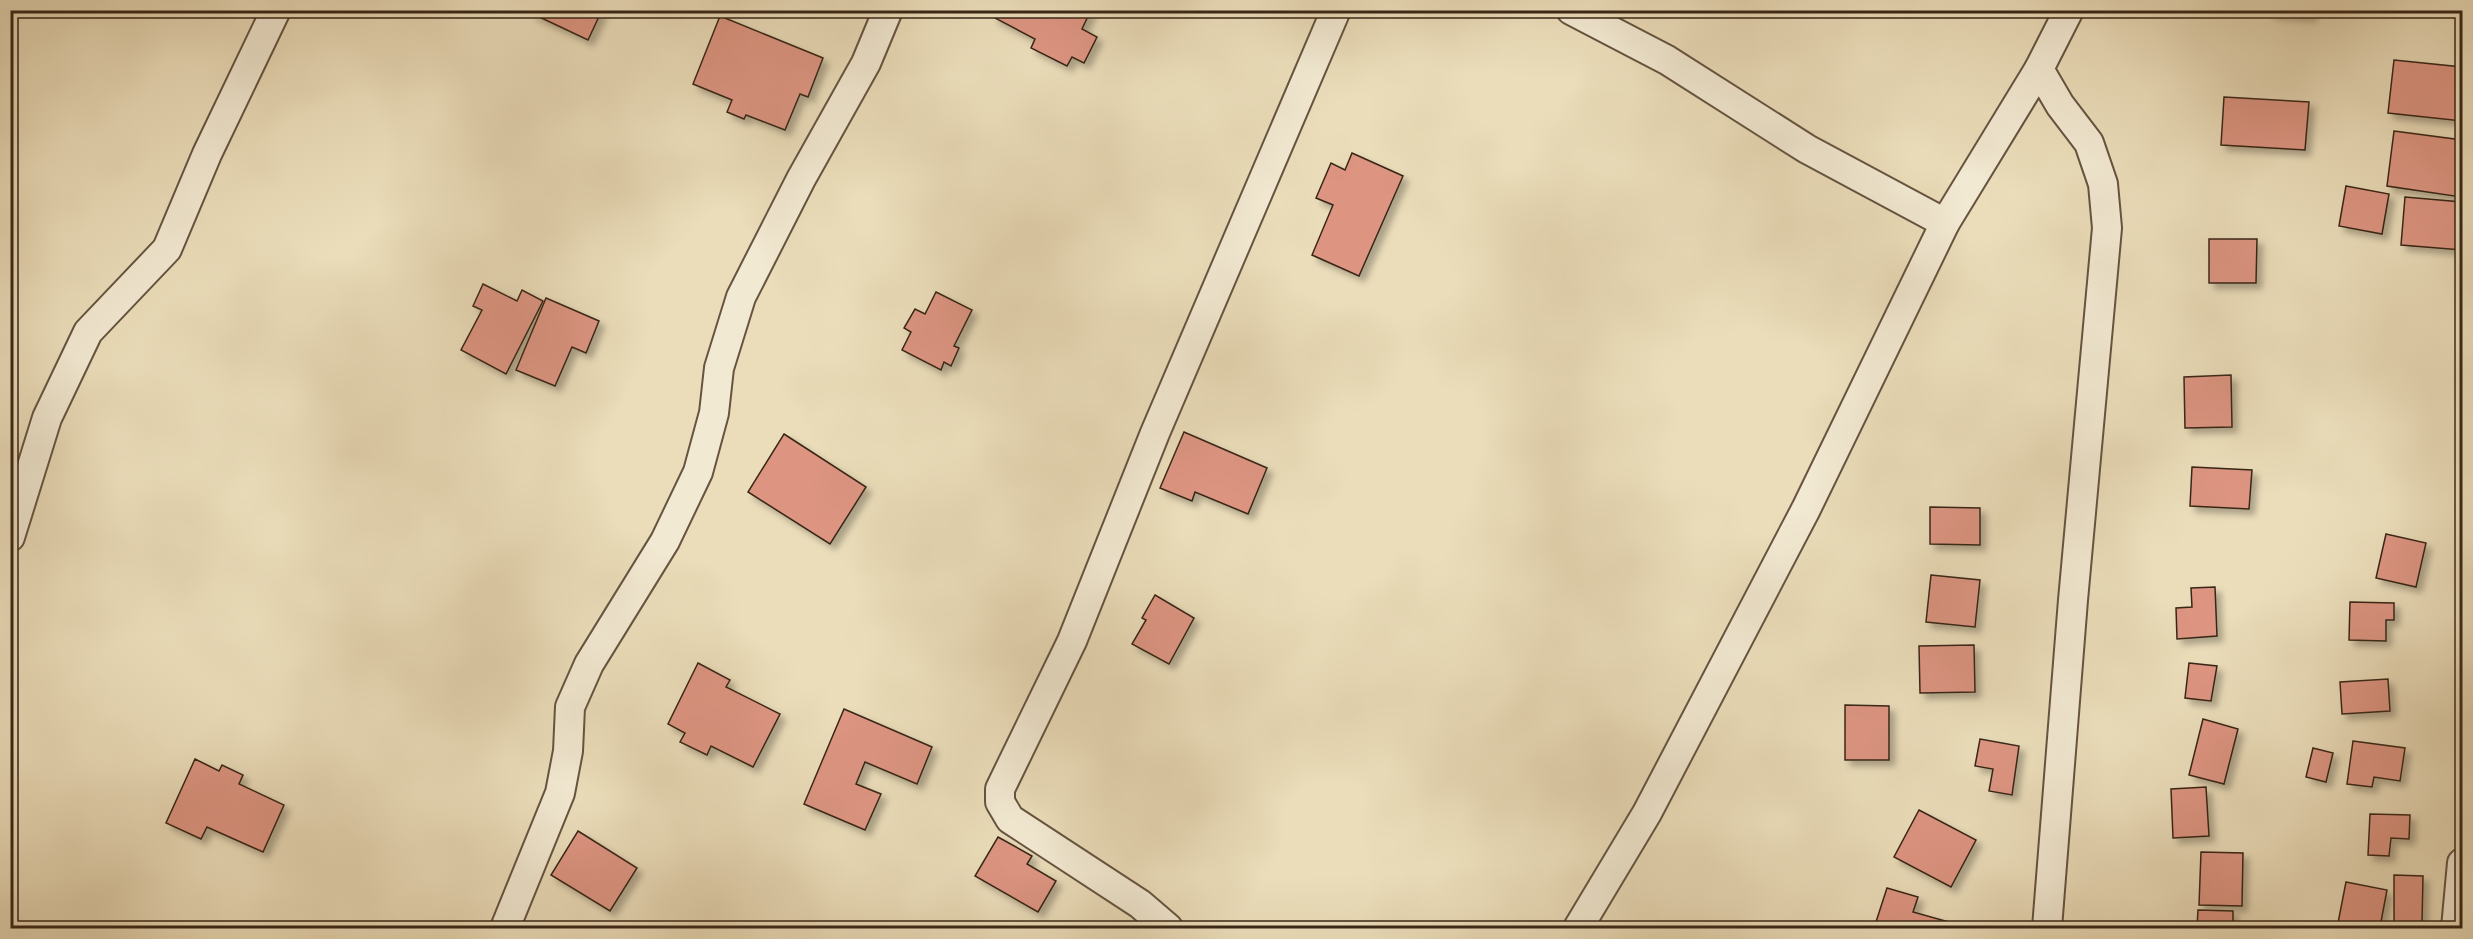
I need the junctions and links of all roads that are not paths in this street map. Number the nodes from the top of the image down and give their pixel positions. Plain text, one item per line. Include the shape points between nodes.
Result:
1 (276, 10) edge
2 (888, 10) edge
3 (1336, 10) edge
4 (1571, 10) edge
5 (2069, 10) edge
6 (2039, 69) junction
7 (1945, 223) junction
8 (10, 537) edge
9 (2463, 863) edge
10 (505, 928) edge
11 (1168, 928) edge
12 (1578, 928) edge
13 (2047, 928) edge
14 (2456, 928) edge

1 - 8 street via 166,249 88,332 47,418
2 - 10 street via 866,63 741,297 719,368 714,413 698,471 665,542 589,664 570,707 568,751 560,794
3 - 11 street via 1155,433 1072,641 1000,789 1000,802 1010,819 1140,904
4 - 7 street via 1668,60 1807,148
5 - 6 street
6 - 7 street
6 - 13 street via 2089,143 2103,184 2107,228
7 - 12 street via 1806,509 1647,813
9 - 14 street

